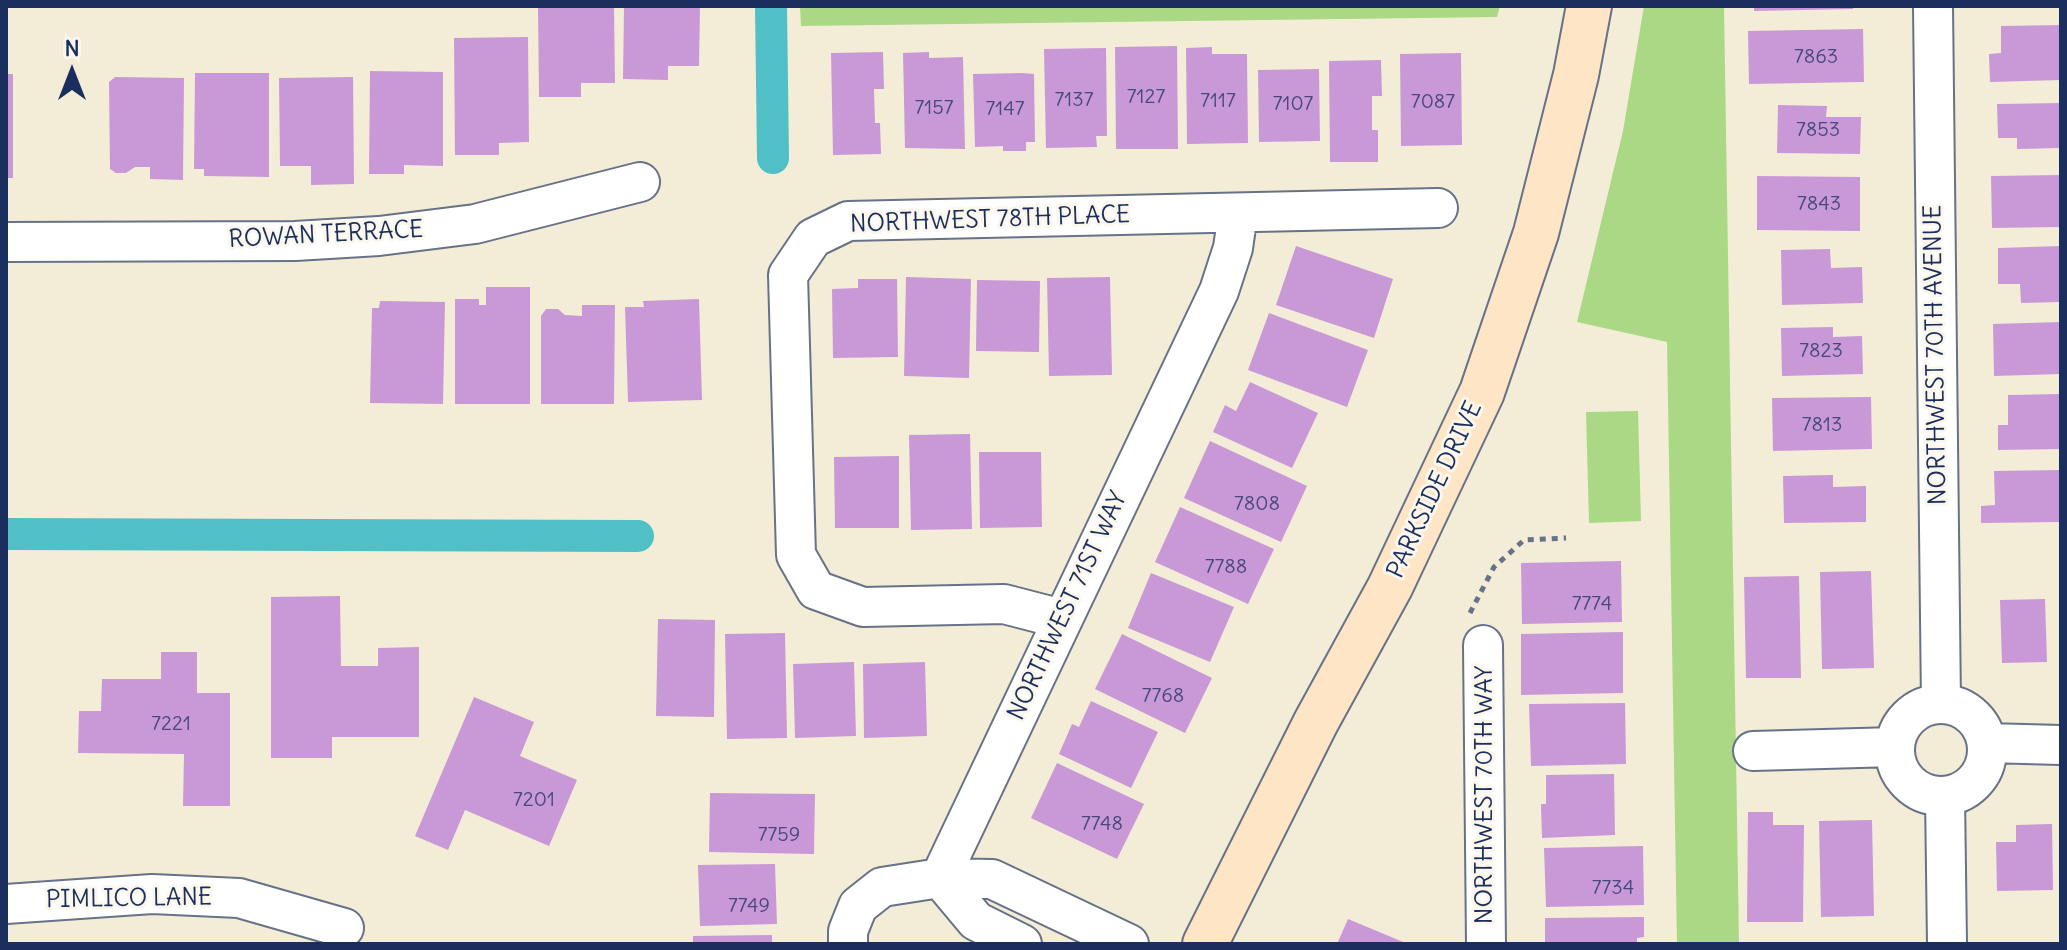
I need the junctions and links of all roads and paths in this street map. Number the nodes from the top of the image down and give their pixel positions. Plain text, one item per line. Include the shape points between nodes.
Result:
1 (1589, 6) edge
2 (1933, 6) edge
3 (640, 182) dead end
4 (1438, 208) dead end
5 (1238, 213) junction
6 (6, 242) edge
7 (1566, 538) dead end
8 (1062, 619) junction
9 (1475, 632) joint
10 (1941, 704) junction
11 (1987, 743) junction
12 (2061, 745) edge
13 (1895, 747) junction
14 (1753, 751) dead end
15 (1945, 796) junction
16 (940, 878) junction
17 (1023, 894) junction
18 (6, 904) edge
19 (344, 928) dead end
20 (1012, 939) edge
21 (848, 944) edge
22 (1129, 944) edge
23 (1205, 944) edge
24 (1486, 944) edge
25 (1947, 944) edge

1 - 23 street, PARKSIDE DRIVE via 1536,233 1482,392 1390,587
2 - 10 street, NORTHWEST 70TH AVENUE
3 - 6 street, ROWAN TERRACE via 475,224 379,236
4 - 5 street, NORTHWEST 78TH PLACE
5 - 8 street, NORTHWEST 71ST WAY via 1219,291
5 - 8 street, NORTHWEST 78TH PLACE via 848,221 813,238 788,275 796,555 816,590 863,607 1004,604
7 - 9 path via 1524,540 1494,567
8 - 16 street, NORTHWEST 71ST WAY
9 - 24 street, NORTHWEST 70TH WAY
10 - 11 street via 1966,711
10 - 13 street via 1928,706 1905,722
11 - 12 street
11 - 15 street via 1982,773 1960,793
13 - 14 street
13 - 15 street via 1896,763 1915,789
15 - 25 street
16 - 17 street via 992,879
16 - 20 street via 976,921
16 - 21 street via 882,887 858,906
17 - 20 street
17 - 22 street
18 - 19 street, PIMLICO LANE via 152,894 239,898

